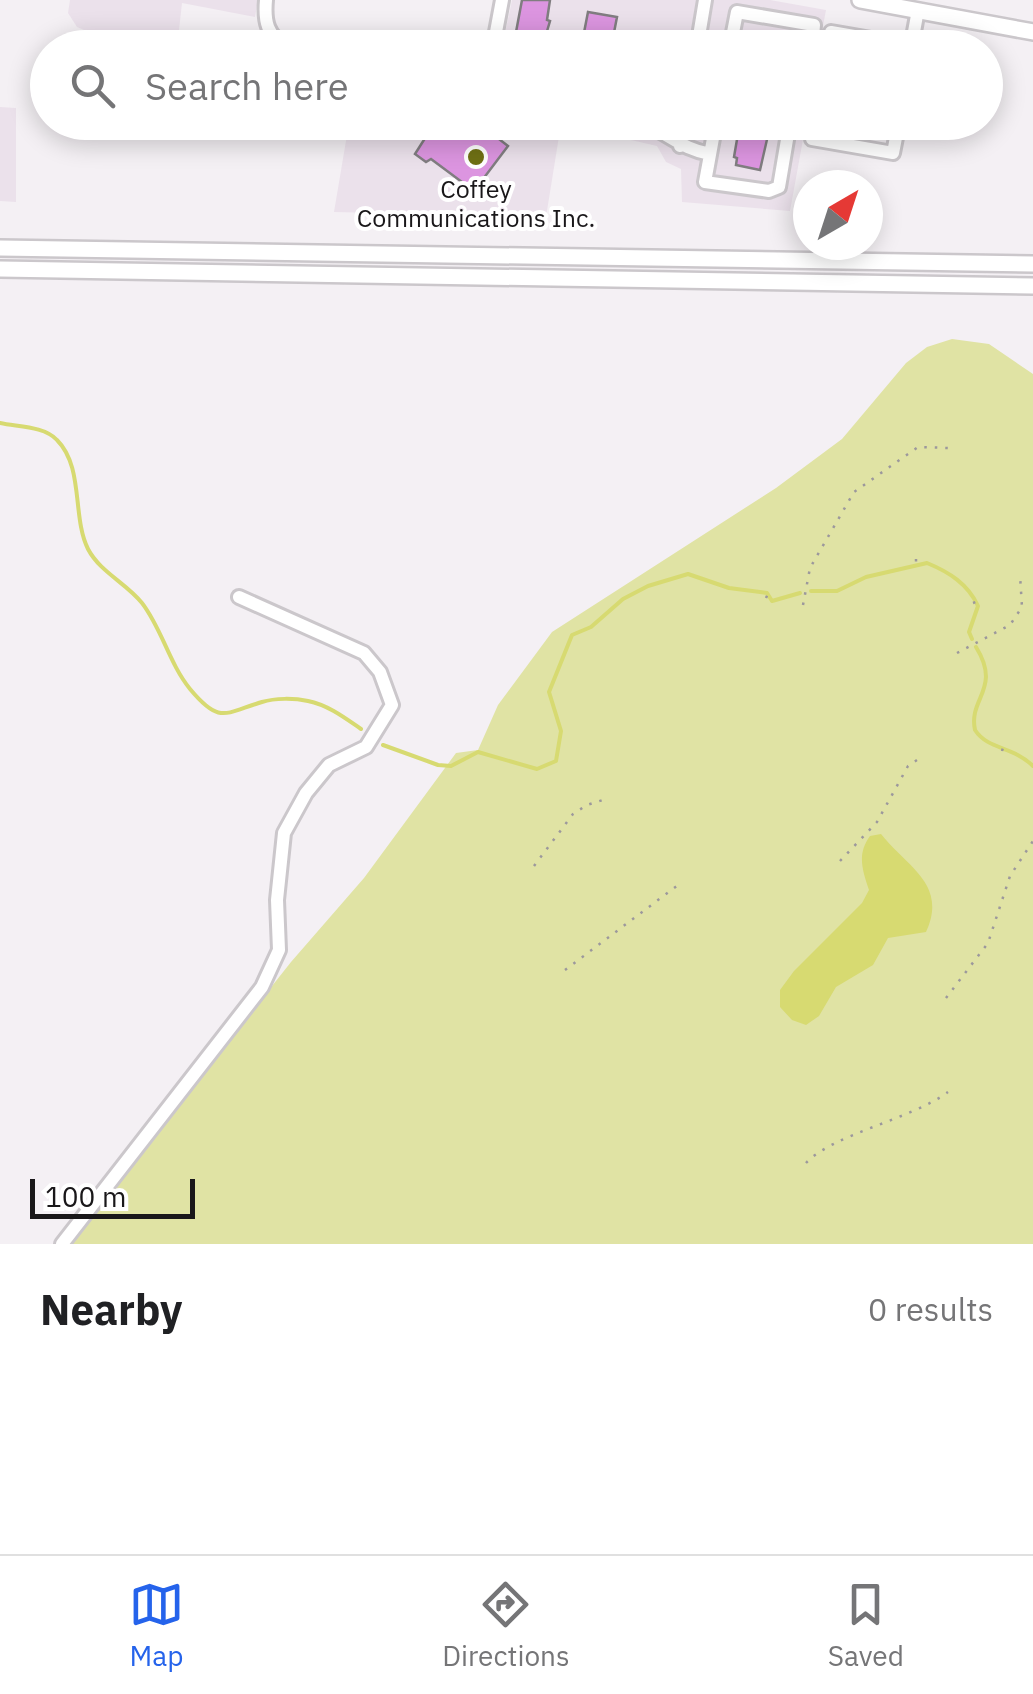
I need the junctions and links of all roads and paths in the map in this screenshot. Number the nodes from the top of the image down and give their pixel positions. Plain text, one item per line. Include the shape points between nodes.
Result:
1 (266, 0) edge
2 (502, 0) edge
3 (705, 0) edge
4 (860, 0) edge
5 (918, 10) junction
6 (269, 30) edge
7 (496, 30) edge
8 (700, 30) edge
9 (734, 30) edge
10 (814, 30) edge
11 (914, 30) edge
12 (1033, 32) edge
13 (671, 140) edge
14 (681, 140) edge
15 (713, 140) edge
16 (787, 140) edge
17 (818, 140) edge
18 (896, 140) edge
19 (680, 146) junction
20 (710, 154) junction
21 (0, 248) edge
22 (1033, 264) edge
23 (0, 269) edge
24 (1033, 286) edge
25 (949, 448) dead end
26 (916, 559) dead end
27 (916, 566) dead end
28 (1020, 575) dead end
29 (770, 589) dead end
30 (238, 597) dead end
31 (766, 598) dead end
32 (981, 600) dead end
33 (973, 603) dead end
34 (804, 605) dead end
35 (957, 653) dead end
36 (1004, 744) dead end
37 (1002, 751) dead end
38 (923, 756) dead end
39 (606, 800) dead end
40 (1033, 841) edge
41 (840, 860) dead end
42 (534, 866) dead end
43 (682, 882) dead end
44 (565, 970) dead end
45 (946, 998) dead end
46 (948, 1092) dead end
47 (806, 1163) dead end
48 (62, 1244) edge

1 - 6 street
2 - 7 street
3 - 8 street
4 - 5 main road
5 - 11 street
5 - 12 main road
9 - 10 street via 737,12
13 - 19 street
14 - 19 street
15 - 20 street
16 - 20 street via 779,187 770,191 705,182
17 - 18 street via 894,152
19 - 20 street
21 - 22 main road
23 - 24 main road
25 - 34 path via 918,447 854,492 810,568
26 - 27 path
28 - 35 path via 1022,607 1010,625
29 - 31 path
30 - 48 street via 364,653 380,672 392,705 366,747 329,766 306,793 284,833 279,950 262,988
32 - 33 path
36 - 37 path
38 - 41 path via 908,766 877,822
39 - 42 path via 574,814
40 - 45 path via 1010,876 988,943
43 - 44 path
46 - 47 path

